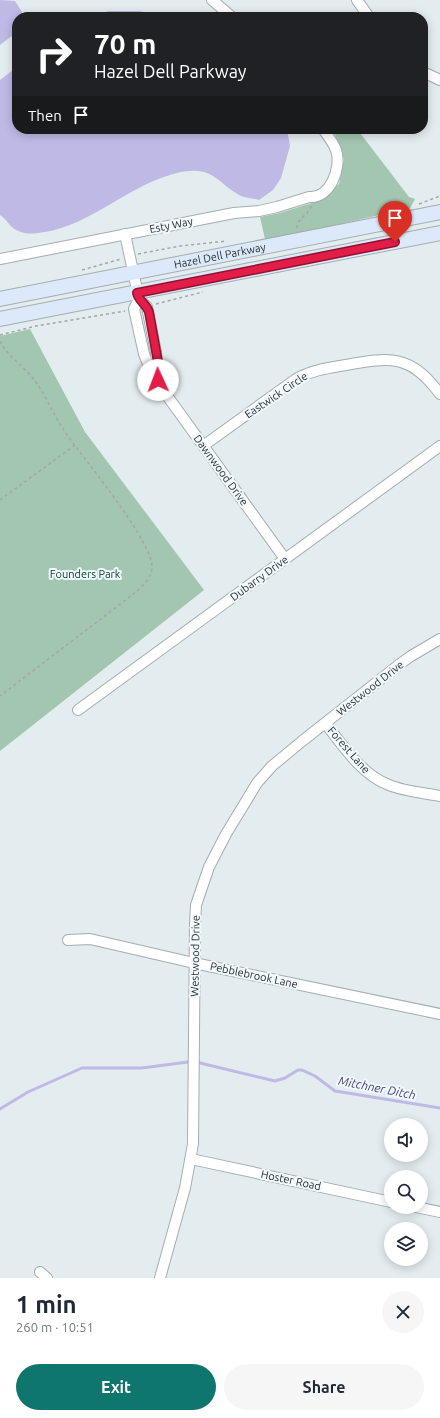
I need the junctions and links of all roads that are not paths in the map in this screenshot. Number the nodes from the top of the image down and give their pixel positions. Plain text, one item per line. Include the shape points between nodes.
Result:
1 (212, 0) edge
2 (357, 0) edge
3 (226, 12) edge
4 (366, 12) edge
5 (428, 74) edge
6 (440, 80) edge
7 (326, 134) edge
8 (440, 212) edge
9 (440, 233) edge
10 (125, 234) junction
11 (0, 259) edge
12 (133, 273) junction
13 (138, 296) junction
14 (0, 299) edge
15 (0, 319) edge
16 (440, 394) edge
17 (203, 446) junction
18 (440, 446) edge
19 (285, 559) junction
20 (440, 639) edge
21 (78, 710) dead end
22 (326, 724) junction
23 (440, 796) edge
24 (68, 940) dead end
25 (194, 964) junction
26 (440, 1014) edge
27 (191, 1158) junction
28 (384, 1200) edge
29 (428, 1210) edge
30 (440, 1212) edge
31 (160, 1278) edge

1 - 3 street
2 - 4 street
5 - 6 street
7 - 10 street, Esty Way via 336,150 337,165 330,187 315,198 309,197 259,211 234,213
8 - 12 main road, Hazel Dell Parkway
9 - 13 main road, Hazel Dell Parkway
10 - 11 street, Esty Way
10 - 12 street, Dawnwood Drive
12 - 13 street, Dawnwood Drive
12 - 14 main road, Hazel Dell Parkway
13 - 15 main road, Hazel Dell Parkway
13 - 17 street, Dawnwood Drive via 147,307 156,352 158,380
16 - 17 street, Eastwick Circle via 419,371 396,360 378,359 313,371 296,379
17 - 19 street, Dawnwood Drive
18 - 19 street, Dubarry Drive
19 - 21 street, Dubarry Drive
20 - 22 street, Westwood Drive via 411,656
22 - 23 street, Forest Lane via 375,778 390,786
22 - 25 street, Westwood Drive via 264,774 226,834 209,867 196,905
24 - 25 street, Pebblebrook Lane via 90,939
25 - 26 street, Pebblebrook Lane
25 - 27 street, Westwood Drive via 194,1115
27 - 28 street, Hoster Road
27 - 31 street, Westwood Drive
29 - 30 street

